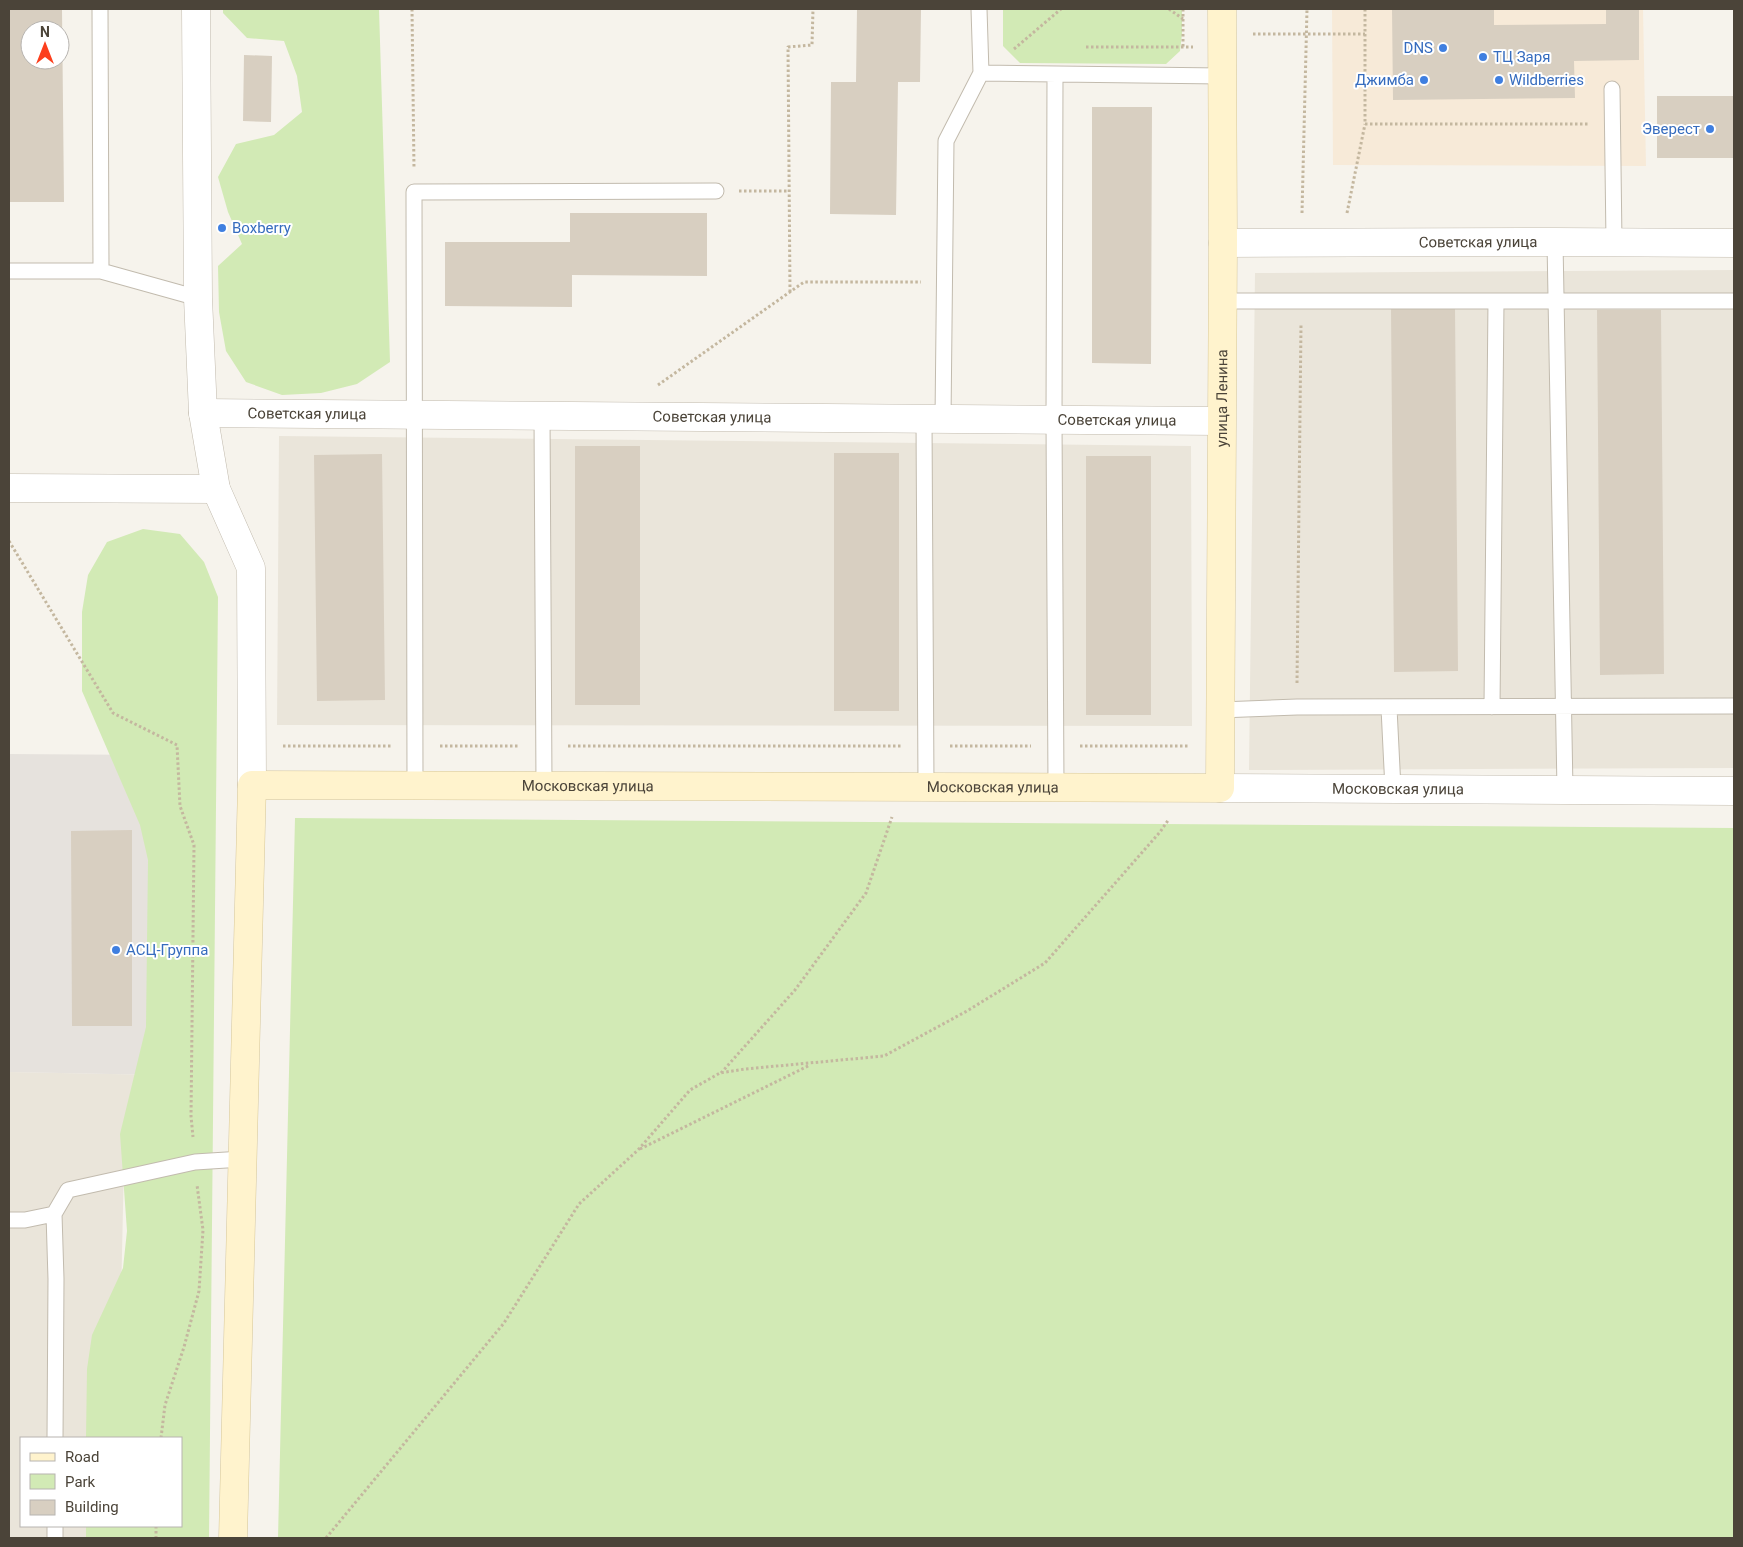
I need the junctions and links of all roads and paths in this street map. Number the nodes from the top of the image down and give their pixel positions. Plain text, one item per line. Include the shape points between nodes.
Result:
1 (100, 9) edge
2 (196, 9) edge
3 (412, 9) edge
4 (813, 9) edge
5 (979, 9) edge
6 (1061, 9) edge
7 (1169, 9) edge
8 (1183, 9) edge
9 (1308, 9) edge
10 (1365, 9) edge
11 (1183, 19) junction
12 (1222, 30) edge
13 (1308, 34) junction
14 (1365, 34) junction
15 (1016, 47) junction
16 (1026, 47) dead end
17 (1085, 47) dead end
18 (1183, 47) junction
19 (981, 74) junction
20 (1055, 75) junction
21 (1183, 76) junction
22 (1222, 76) junction
23 (1612, 89) dead end
24 (1365, 124) junction
25 (1612, 124) junction
26 (716, 191) joint
27 (789, 191) junction
28 (414, 192) junction
29 (1346, 218) dead end
30 (1302, 242) junction
31 (1555, 242) junction
32 (1614, 242) junction
33 (1223, 243) junction
34 (1734, 244) edge
35 (101, 271) junction
36 (9, 272) edge
37 (944, 282) junction
38 (790, 293) junction
39 (198, 298) junction
40 (1556, 300) junction
41 (1222, 301) junction
42 (1301, 301) junction
43 (1496, 301) junction
44 (1734, 301) edge
45 (653, 388) dead end
46 (203, 413) junction
47 (415, 414) junction
48 (542, 415) junction
49 (933, 419) junction
50 (1054, 420) junction
51 (1221, 421) junction
52 (9, 488) edge
53 (216, 489) junction
54 (9, 541) edge
55 (1734, 706) edge
56 (1297, 707) junction
57 (1492, 707) junction
58 (1563, 707) junction
59 (1389, 708) junction
60 (1220, 710) junction
61 (278, 746) dead end
62 (415, 746) junction
63 (544, 746) junction
64 (925, 746) junction
65 (1056, 746) junction
66 (1220, 746) junction
67 (252, 785) junction
68 (415, 786) junction
69 (544, 786) junction
70 (914, 787) junction
71 (1056, 787) junction
72 (1191, 788) junction
73 (1220, 788) junction
74 (1393, 789) junction
75 (1565, 790) junction
76 (1734, 791) edge
77 (194, 845) dead end
78 (811, 1064) junction
79 (720, 1073) junction
80 (638, 1150) junction
81 (242, 1160) junction
82 (54, 1214) junction
83 (9, 1220) edge
84 (55, 1437) edge
85 (233, 1538) edge
86 (326, 1538) edge

1 - 35 lane
2 - 39 street
3 - 28 path
4 - 27 path via 812,45 788,47
5 - 19 lane
6 - 15 path
7 - 11 path
8 - 11 path
9 - 13 path
10 - 14 path
11 - 18 path
12 - 13 path
12 - 18 path
12 - 22 street, улица Ленина
13 - 14 path
13 - 30 path
14 - 24 path
15 - 16 path
15 - 19 path
17 - 18 path
18 - 21 path
19 - 20 lane
19 - 37 lane via 946,141
20 - 21 lane
20 - 50 lane
21 - 22 lane
22 - 33 street, улица Ленина
23 - 25 lane
24 - 25 path
24 - 29 path
25 - 32 lane
26 - 27 path
26 - 28 lane
27 - 38 path
28 - 47 lane
30 - 31 street, Советская улица
30 - 33 street, Советская улица
31 - 32 street, Советская улица
31 - 40 lane
32 - 34 street, Советская улица
33 - 41 street, улица Ленина
35 - 36 lane
35 - 39 lane
37 - 38 path via 804,282
37 - 49 lane
38 - 45 path
39 - 46 street
40 - 43 lane
40 - 44 lane
40 - 58 lane
41 - 42 lane
41 - 51 street, улица Ленина
42 - 43 lane
42 - 56 path
43 - 57 lane
46 - 47 street, Советская улица
46 - 53 street
47 - 48 street, Советская улица
47 - 62 lane
48 - 49 street, Советская улица
48 - 63 lane
49 - 50 street, Советская улица
49 - 64 lane
50 - 51 street, Советская улица
50 - 65 lane
51 - 60 street, улица Ленина
52 - 53 street
53 - 67 street via 250,568
54 - 77 path via 113,714 177,745 180,806
55 - 58 lane
56 - 59 lane
56 - 60 lane
57 - 58 lane
57 - 59 lane
58 - 75 lane
59 - 74 lane
60 - 66 street, улица Ленина
61 - 62 path
62 - 63 path
62 - 68 lane
63 - 64 path
63 - 69 lane
64 - 65 path
64 - 70 lane
65 - 66 path
65 - 71 lane
66 - 73 street, улица Ленина
67 - 68 street, Московская улица
67 - 81 street
68 - 69 street, Московская улица
69 - 70 street, Московская улица
70 - 71 street, Московская улица
70 - 79 path via 866,893 795,990
71 - 72 street, Московская улица
72 - 73 street, Московская улица
72 - 78 path via 1160,832 1045,963 967,1011 884,1056
73 - 74 street, Московская улица
74 - 75 street, Московская улица
75 - 76 street, Московская улица
78 - 79 path
78 - 80 path
79 - 80 path via 690,1090
80 - 86 path via 579,1204 504,1323
81 - 82 lane via 195,1162 68,1190
81 - 85 street
82 - 83 lane
82 - 84 lane

